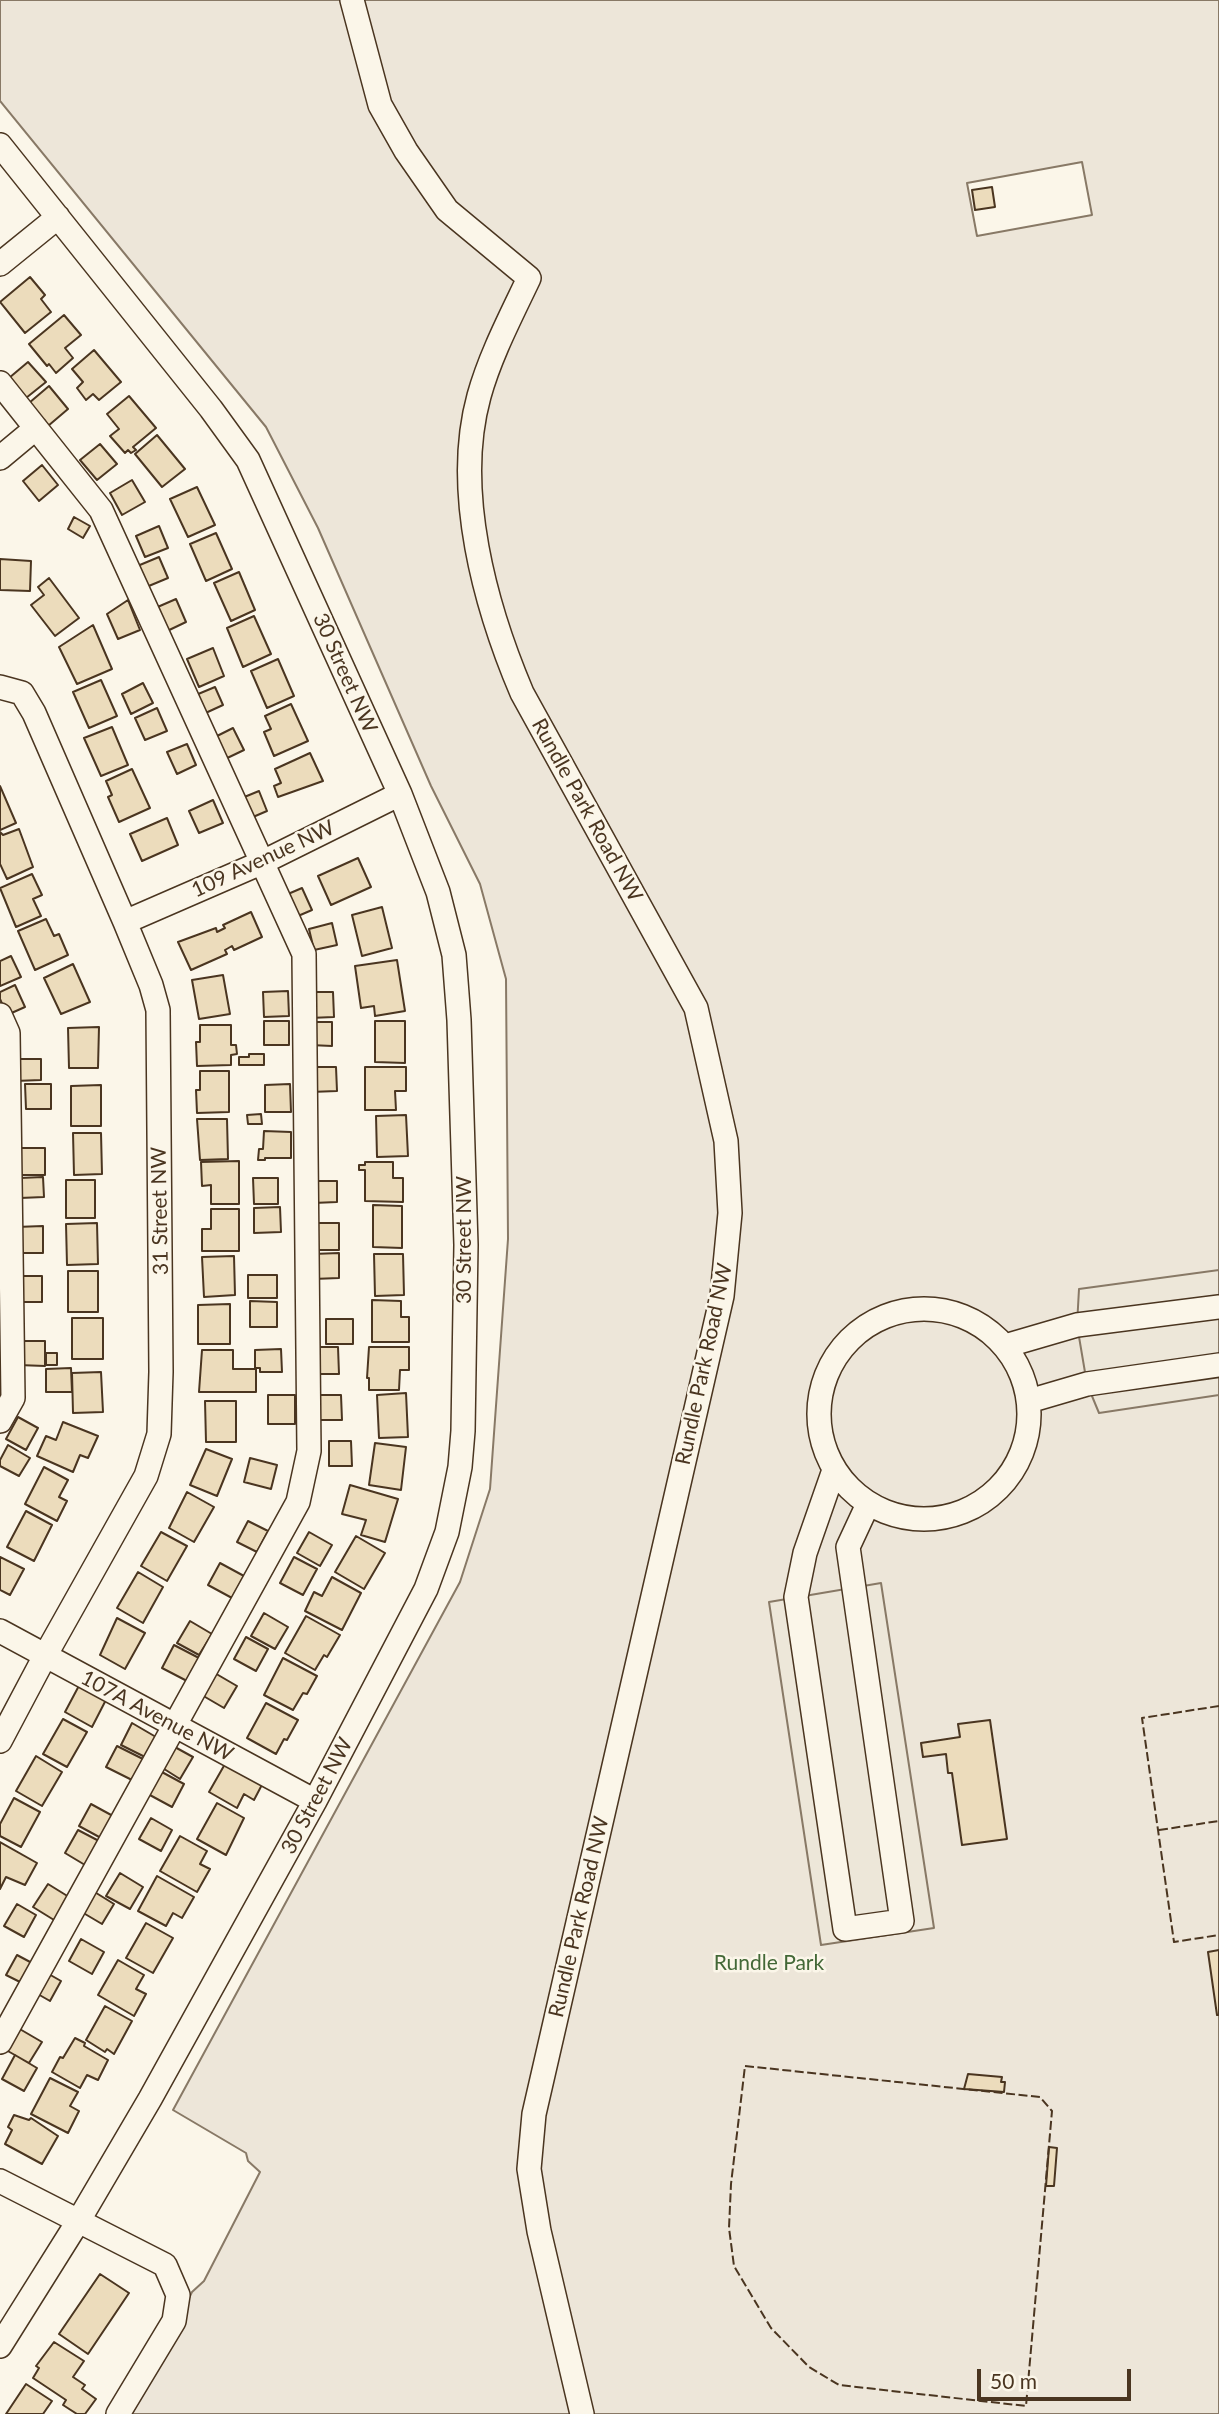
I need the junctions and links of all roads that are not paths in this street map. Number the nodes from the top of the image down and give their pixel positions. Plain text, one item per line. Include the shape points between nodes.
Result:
1 (352, 0) edge
2 (0, 145) edge
3 (58, 217) junction
4 (0, 264) edge
5 (0, 383) edge
6 (36, 428) junction
7 (0, 458) edge
8 (0, 687) edge
9 (400, 794) junction
10 (263, 862) junction
11 (125, 922) junction
12 (0, 1015) edge
13 (1219, 1307) edge
14 (1004, 1346) junction
15 (1219, 1365) edge
16 (1029, 1401) junction
17 (0, 1421) edge
18 (834, 1471) junction
19 (868, 1504) junction
20 (0, 1631) edge
21 (45, 1656) junction
22 (176, 1725) junction
23 (0, 1741) edge
24 (315, 1801) junction
25 (0, 2042) edge
26 (0, 2181) edge
27 (79, 2220) junction
28 (0, 2346) edge
29 (118, 2414) edge
30 (582, 2414) edge

1 - 30 street, Rundle Park Road NW via 380,105 406,151 447,210 529,278 479,395 471,435 470,487 481,571 522,693 696,1008 726,1141 730,1213 722,1296 534,2114 531,2182
2 - 3 street, 30 Street NW
3 - 4 street
3 - 9 street, 30 Street NW via 248,460
5 - 6 street
6 - 7 street
6 - 10 street via 101,510
8 - 11 street, 31 Street NW via 22,693 34,713
9 - 10 street, 109 Avenue NW
9 - 24 street, 30 Street NW via 438,892 454,955 466,1245 461,1455 447,1532 426,1589
10 - 11 street, 109 Avenue NW
10 - 22 street via 304,954 309,1451 298,1502
11 - 21 street, 31 Street NW via 158,1010 159,1434 146,1476
12 - 17 street via 8,1033 13,1398
13 - 14 street via 1077,1325
14 - 16 street via 1017,1364
14 - 18 street via 972,1321 929,1309 893,1314 864,1328 836,1356 823,1382 818,1407 820,1436
15 - 16 street via 1087,1384
16 - 19 street via 1025,1446 1018,1463 982,1503 944,1518 912,1519 892,1516
18 - 19 street
18 - 19 street via 796,1597 845,1929 902,1921 848,1547
20 - 21 street, 107A Avenue NW
21 - 22 street, 107A Avenue NW
21 - 23 street, 31 Street NW
22 - 24 street, 107A Avenue NW
22 - 25 street
24 - 27 street, 30 Street NW
26 - 27 street
27 - 28 street, 30 Street NW
27 - 29 street via 165,2265 178,2295 174,2321

